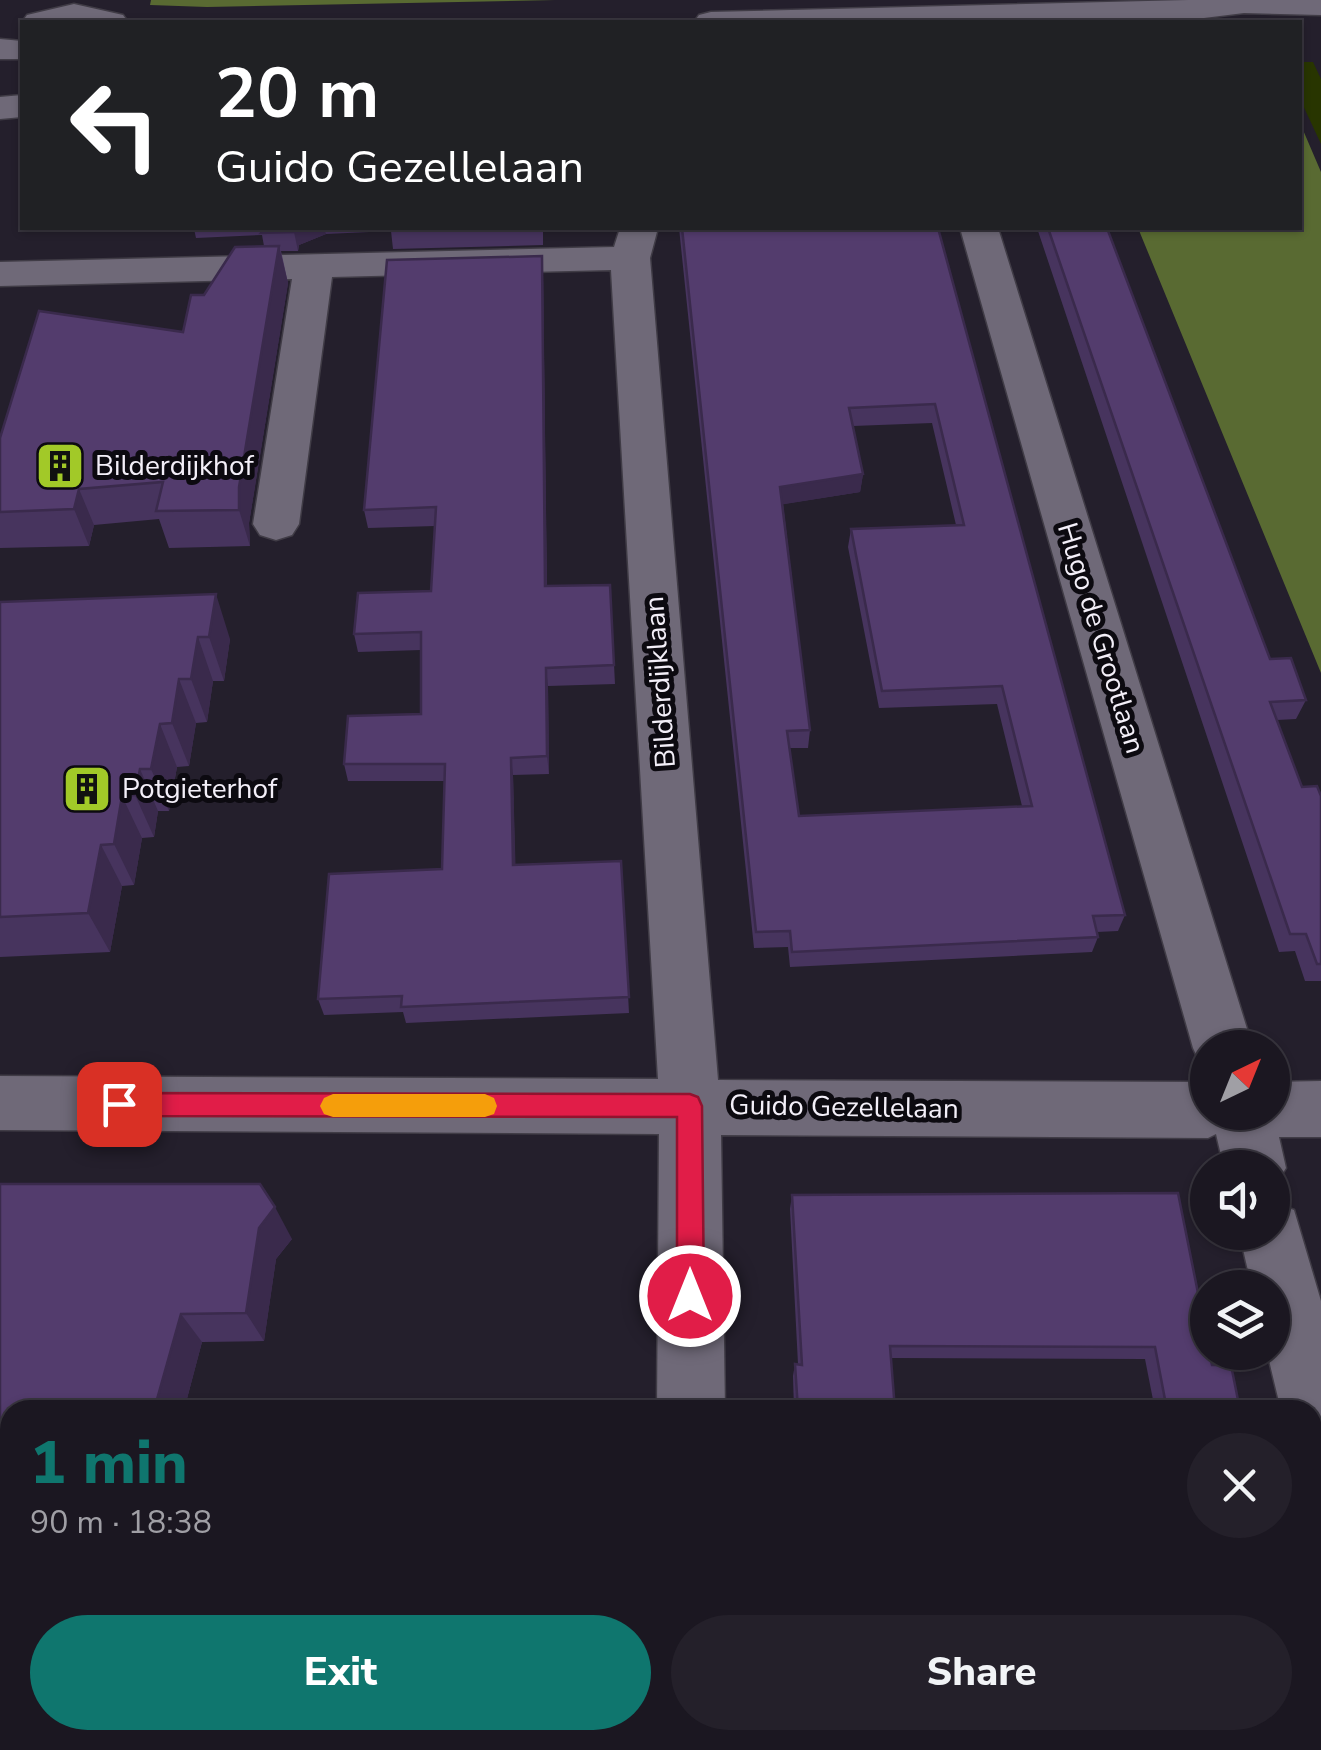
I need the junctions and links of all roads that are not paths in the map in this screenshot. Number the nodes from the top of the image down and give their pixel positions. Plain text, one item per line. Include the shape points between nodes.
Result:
1 (1321, 5) edge
2 (1188, 10) junction
3 (917, 19) edge
4 (848, 20) edge
5 (1321, 21) edge
6 (981, 230) edge
7 (634, 243) edge
8 (314, 267) junction
9 (7, 275) edge
10 (276, 524) dead end
11 (1218, 1030) edge
12 (0, 1104) edge
13 (690, 1106) junction
14 (1321, 1109) edge
15 (1190, 1110) edge
16 (1290, 1110) edge
17 (1276, 1250) edge
18 (691, 1400) edge
19 (1313, 1400) edge

1 - 2 street
2 - 3 street
2 - 5 street
3 - 4 street
6 - 11 street, Hugo de Grootlaan
7 - 8 street, Bilderdijklaan
7 - 13 street, Bilderdijklaan
8 - 9 street, Bilderdijklaan
8 - 10 street
12 - 13 street, Guido Gezellelaan
13 - 15 street, Guido Gezellelaan
13 - 18 street, Bilderdijklaan
14 - 16 street
17 - 19 street

